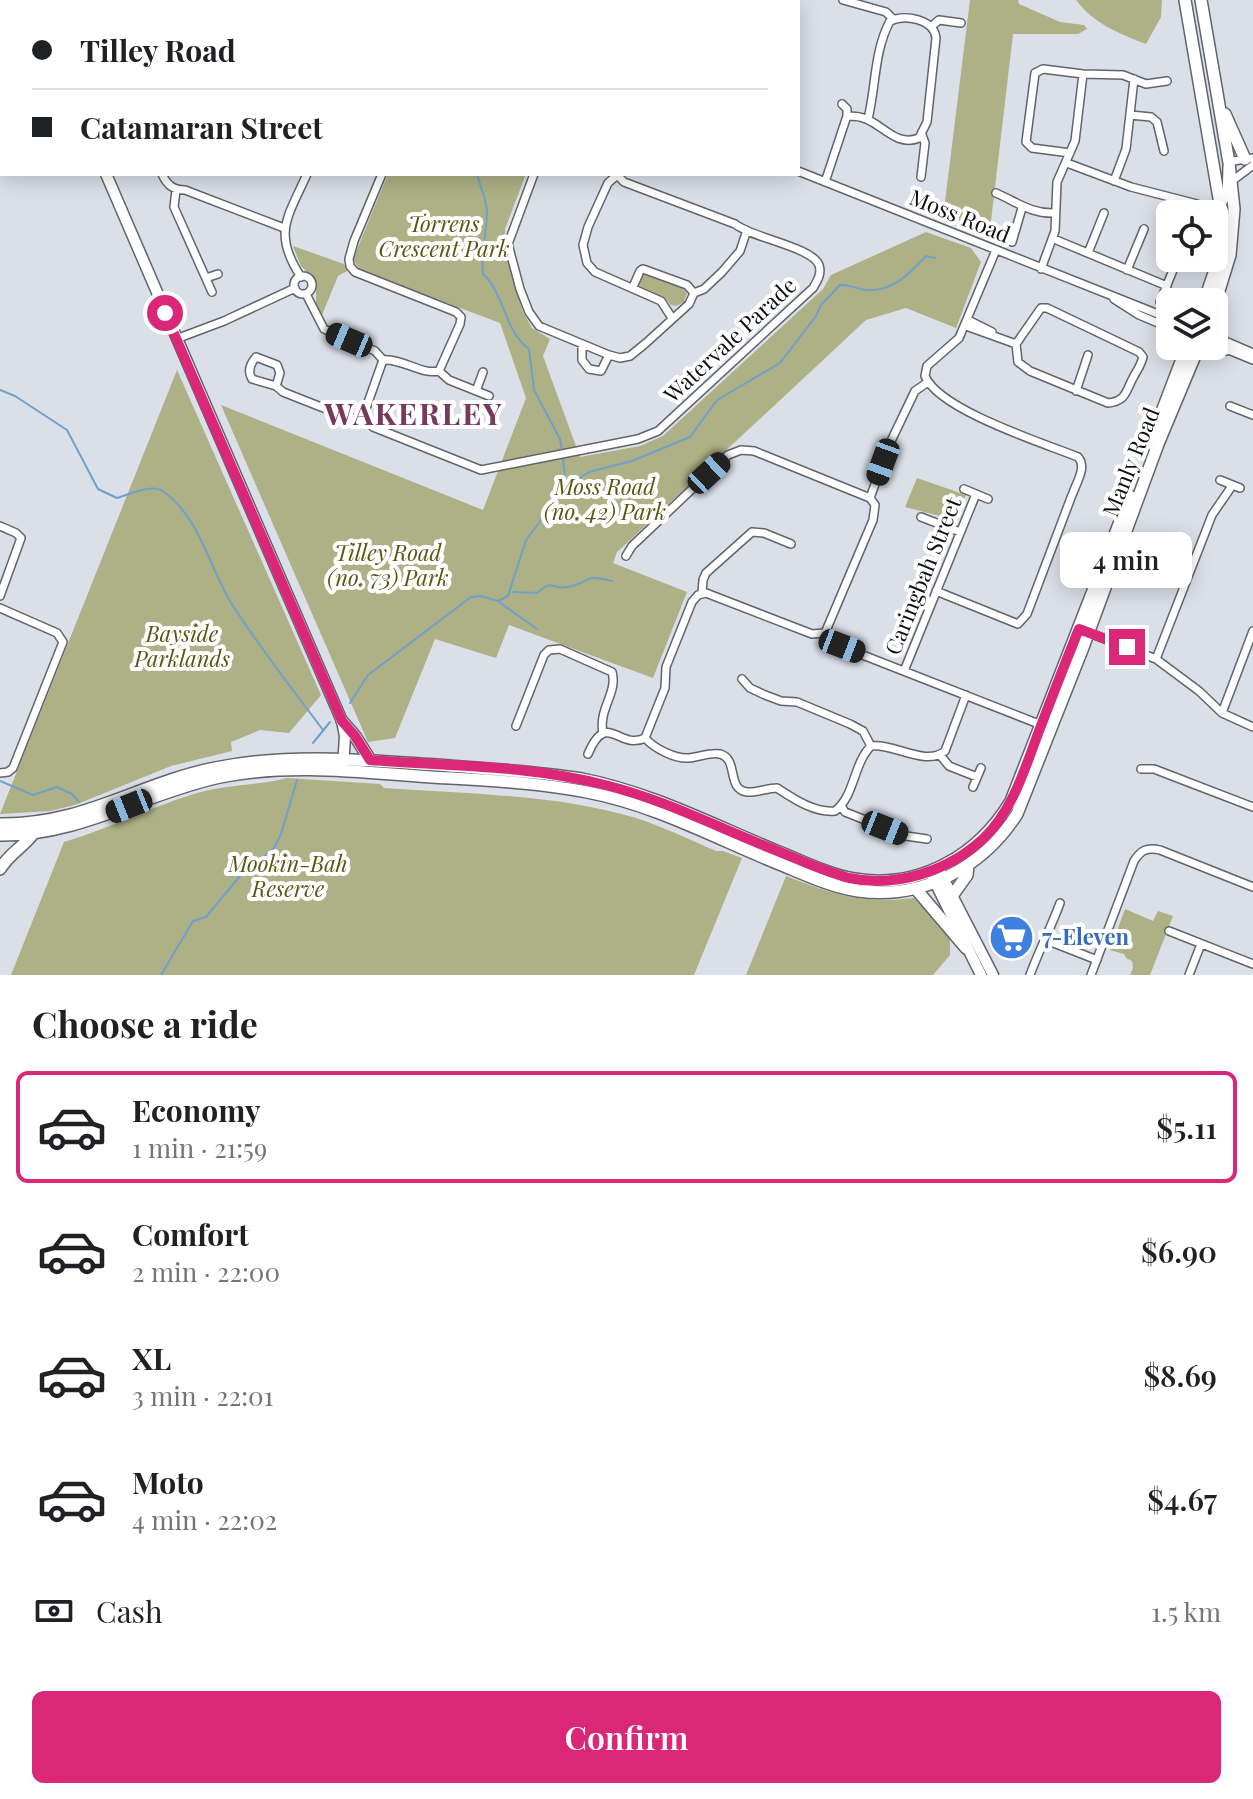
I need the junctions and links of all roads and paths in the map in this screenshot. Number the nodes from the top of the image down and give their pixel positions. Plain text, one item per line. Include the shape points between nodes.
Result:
1 (843, 0) edge
2 (1185, 0) edge
3 (1201, 0) edge
4 (893, 19) junction
5 (961, 23) dead end
6 (932, 26) junction
7 (1083, 74) junction
8 (1134, 79) junction
9 (1167, 81) dead end
10 (842, 104) dead end
11 (1220, 107) junction
12 (1130, 115) junction
13 (847, 116) junction
14 (868, 119) junction
15 (922, 135) junction
16 (1164, 151) dead end
17 (1070, 153) junction
18 (1250, 161) edge
19 (1067, 163) junction
20 (1229, 163) junction
21 (800, 172) edge
22 (107, 176) edge
23 (163, 176) edge
24 (306, 176) edge
25 (381, 176) edge
26 (533, 176) edge
27 (615, 176) edge
28 (618, 176) edge
29 (921, 177) dead end
30 (1114, 181) junction
31 (1232, 181) junction
32 (825, 182) junction
33 (176, 190) junction
34 (996, 193) dead end
35 (1183, 200) edge
36 (1220, 200) edge
37 (1224, 200) edge
38 (1022, 208) junction
39 (1055, 213) junction
40 (1104, 213) dead end
41 (284, 228) junction
42 (1144, 229) dead end
43 (746, 233) junction
44 (1054, 239) junction
45 (1012, 242) dead end
46 (996, 250) junction
47 (1088, 253) junction
48 (1041, 269) junction
49 (1127, 270) junction
50 (1172, 272) edge
51 (218, 274) dead end
52 (301, 277) junction
53 (206, 278) junction
54 (1167, 286) joint
55 (633, 287) junction
56 (295, 288) junction
57 (1218, 288) edge
58 (212, 292) dead end
59 (694, 293) junction
60 (306, 294) junction
61 (1156, 315) edge
62 (672, 318) junction
63 (967, 323) junction
64 (176, 339) junction
65 (1016, 344) junction
66 (1228, 344) edge
67 (582, 345) junction
68 (1228, 349) edge
69 (1253, 353) edge
70 (609, 355) junction
71 (1088, 355) dead end
72 (383, 360) junction
73 (1179, 360) edge
74 (1185, 360) edge
75 (1190, 360) edge
76 (1253, 360) edge
77 (1180, 366) junction
78 (439, 371) junction
79 (483, 372) dead end
80 (928, 382) junction
81 (276, 386) junction
82 (476, 391) junction
83 (1076, 391) junction
84 (489, 396) dead end
85 (1230, 406) dead end
86 (1253, 415) edge
87 (365, 418) junction
88 (892, 439) dead end
89 (886, 454) dead end
90 (1220, 480) dead end
91 (964, 489) dead end
92 (976, 494) junction
93 (988, 499) dead end
94 (872, 502) junction
95 (921, 517) dead end
96 (0, 526) edge
97 (960, 532) junction
98 (791, 544) dead end
99 (626, 556) dead end
100 (936, 591) junction
101 (702, 593) junction
102 (0, 596) edge
103 (0, 608) edge
104 (1084, 631) junction
105 (1253, 631) edge
106 (825, 633) junction
107 (1251, 645) edge
108 (1156, 659) junction
109 (904, 671) junction
110 (742, 679) dead end
111 (966, 695) junction
112 (1222, 713) junction
113 (342, 721) junction
114 (516, 726) dead end
115 (1253, 727) edge
116 (1046, 728) junction
117 (603, 733) junction
118 (645, 738) junction
119 (871, 746) junction
120 (588, 754) dead end
121 (940, 755) junction
122 (370, 760) junction
123 (344, 764) junction
124 (981, 768) dead end
125 (1141, 769) dead end
126 (0, 773) edge
127 (977, 777) junction
128 (973, 787) dead end
129 (841, 806) junction
130 (1253, 807) edge
131 (0, 824) edge
132 (33, 834) junction
133 (0, 835) edge
134 (927, 839) dead end
135 (968, 865) junction
136 (0, 869) edge
137 (937, 875) junction
138 (1253, 887) edge
139 (915, 888) junction
140 (952, 896) junction
141 (1060, 903) dead end
142 (1169, 931) dead end
143 (1046, 940) junction
144 (1201, 944) junction
145 (966, 948) junction
146 (1097, 960) junction
147 (1253, 964) edge
148 (981, 975) edge
149 (993, 975) edge
150 (1030, 975) edge
151 (1091, 975) edge
152 (1189, 975) edge

1 - 4 street via 886,12
2 - 36 main road
3 - 11 main road
4 - 6 street
4 - 14 street via 877,57
5 - 6 street via 939,20
6 - 15 street via 936,38 931,97
7 - 8 street
7 - 17 street
7 - 17 street via 1043,69 1035,73 1028,146
8 - 9 street via 1146,84
8 - 12 street
10 - 13 street
11 - 18 main road
11 - 20 main road
12 - 16 street via 1157,122
12 - 30 street via 1126,149
13 - 14 street
13 - 32 street
14 - 15 street via 900,139
15 - 29 street
17 - 19 street
18 - 20 street
18 - 31 street
19 - 30 street
19 - 39 street via 1057,182
20 - 31 main road
20 - 37 street
21 - 32 street, Moss Road
22 - 64 main road
23 - 33 street
24 - 41 street
25 - 78 street via 354,241 350,266 461,317
26 - 67 street via 508,244 520,289 539,326
27 - 55 street via 602,194 583,245 595,272
28 - 43 street, Watervale Parade
30 - 35 street
31 - 57 main road via 1232,239
32 - 46 street, Moss Road
33 - 41 street
33 - 53 street via 174,207
34 - 38 street
38 - 39 street
38 - 45 street
39 - 44 street
40 - 47 street
41 - 52 street via 284,244
42 - 49 street
43 - 59 street via 740,251
43 - 87 street, Watervale Parade via 815,259 820,276 658,431 481,470 373,427
44 - 47 street
44 - 48 street
46 - 48 street, Moss Road
46 - 63 street
47 - 49 street
48 - 61 street, Moss Road
49 - 54 street
50 - 54 street
51 - 53 street
52 - 56 street
52 - 60 street via 311,282
53 - 58 street
55 - 59 street via 643,269 687,285
55 - 62 street via 661,301
56 - 60 street
56 - 64 street
59 - 62 street
60 - 72 street via 324,329 375,351
62 - 70 street via 630,356
63 - 65 street
63 - 80 street via 959,338 927,366
64 - 113 main road
65 - 83 street via 1015,354 1024,368
65 - 83 street via 1037,311 1047,308 1143,357 1125,397 1117,402
66 - 69 street
67 - 70 street
67 - 70 street via 582,360 589,369 601,371
68 - 76 street
71 - 83 street
72 - 78 street
72 - 87 street
73 - 77 main road
74 - 77 main road, Manly Road
75 - 104 main road, Manly Road
77 - 104 main road, Manly Road
78 - 82 street
79 - 82 street
80 - 88 street via 915,391
80 - 100 street via 965,411 1078,457 1082,469 1027,614 1018,624
81 - 81 street via 252,379 250,363 256,357 277,365
81 - 87 street via 349,418
82 - 84 street
85 - 86 street
89 - 94 street
90 - 108 street via 1236,487 1212,515
91 - 92 street, Caringbah Street
92 - 93 street, Caringbah Street
92 - 97 street, Caringbah Street
94 - 99 street via 754,451 735,451
94 - 106 street via 873,520
95 - 97 street
96 - 102 street via 21,538
97 - 100 street, Caringbah Street
98 - 101 street via 752,532 706,573
100 - 109 street, Caringbah Street
101 - 106 street via 812,634
101 - 118 street via 692,602 666,667 665,688
103 - 126 street via 57,633 63,642 13,768
104 - 108 street
104 - 116 main road, Manly Road
105 - 107 street
106 - 109 street via 832,643
107 - 112 street
108 - 112 street
109 - 111 street
110 - 119 street via 765,695 850,724 863,731
111 - 116 street
111 - 121 street
112 - 115 street
113 - 122 main road
113 - 123 main road
114 - 117 street via 544,655 560,649 612,672
116 - 135 main road, Manly Road via 1017,814 996,842
116 - 137 main road, Manly Road via 1000,819
117 - 118 street via 634,741
117 - 120 street
118 - 129 street via 679,757 724,755 741,790 777,788 824,812
119 - 121 street
119 - 129 street
121 - 127 street via 949,766
122 - 123 main road
122 - 137 main road via 585,780 671,806 841,876 885,880
123 - 131 main road via 269,760 213,769 72,816
123 - 132 main road via 222,777 73,827
123 - 139 main road, Manly Road via 594,793 650,809 833,885 871,892
124 - 127 street
125 - 130 street via 1154,769
127 - 128 street
129 - 134 street via 906,836
132 - 133 main road
132 - 136 main road
135 - 137 main road, Manly Road
135 - 140 main road
137 - 139 main road, Manly Road
137 - 140 main road
137 - 145 main road
138 - 146 street via 1147,849 1134,861
139 - 145 main road
140 - 149 main road
141 - 143 street
142 - 144 street
143 - 146 street
143 - 150 street
144 - 147 street
144 - 152 street
145 - 148 main road
146 - 151 street

